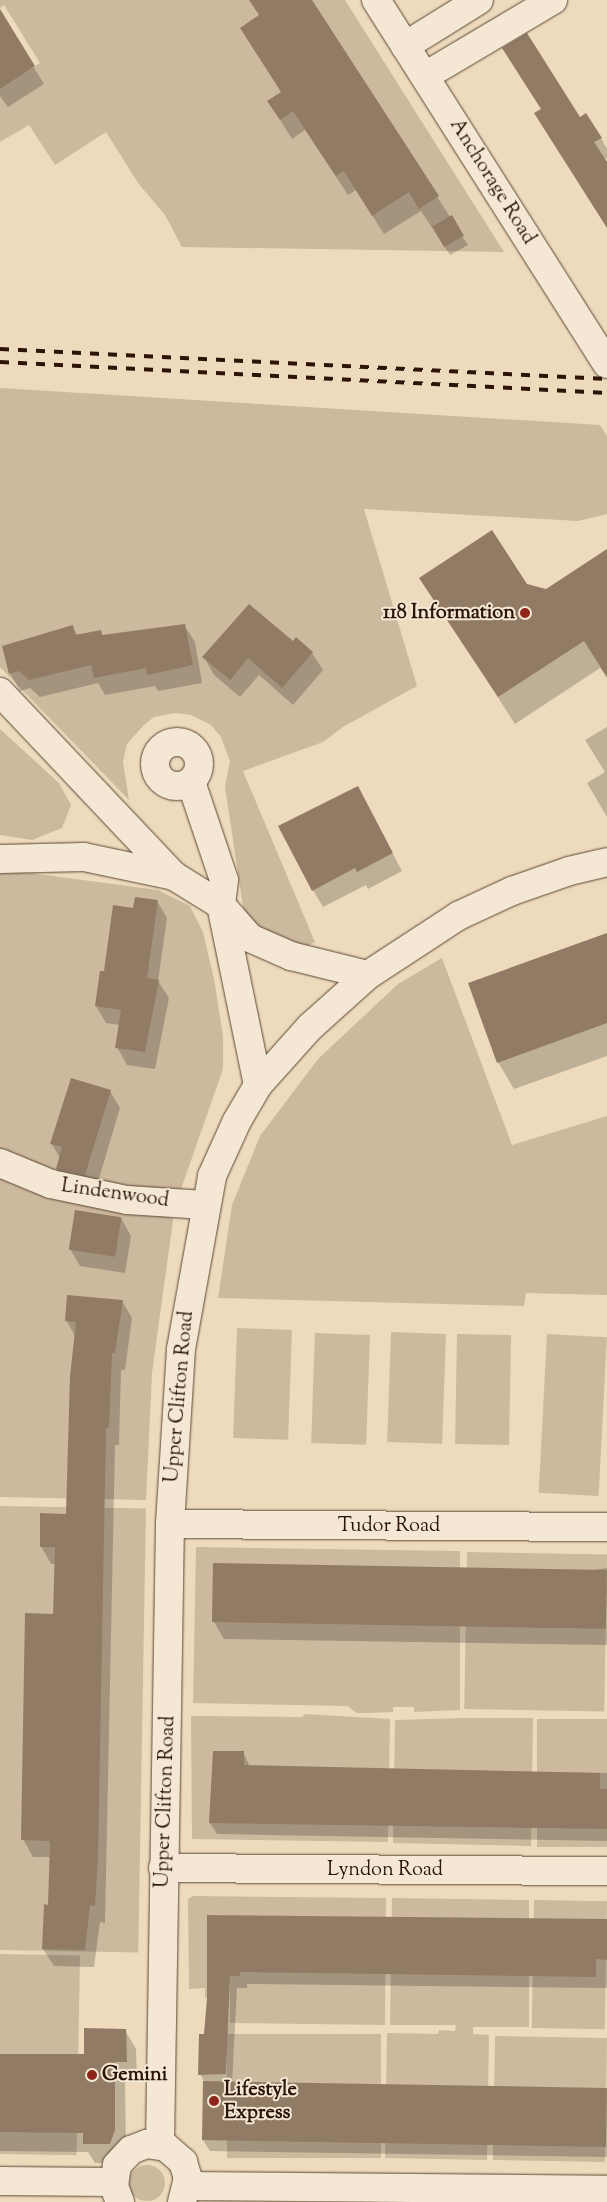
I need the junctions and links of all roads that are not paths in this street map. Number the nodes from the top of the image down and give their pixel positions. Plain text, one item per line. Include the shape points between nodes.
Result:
1 (376, 0) edge
2 (479, 0) edge
3 (553, 0) edge
4 (405, 46) junction
5 (425, 76) junction
6 (607, 364) edge
7 (0, 692) edge
8 (191, 782) dead end
9 (0, 859) edge
10 (607, 862) edge
11 (174, 876) junction
12 (221, 905) junction
13 (368, 975) junction
14 (258, 1085) junction
15 (0, 1163) edge
16 (205, 1205) junction
17 (170, 1524) junction
18 (607, 1527) edge
19 (163, 1868) junction
20 (607, 1871) edge
21 (160, 2145) junction
22 (0, 2182) edge
23 (607, 2190) edge
24 (116, 2192) edge
25 (185, 2194) edge

1 - 4 street, Anchorage Road
2 - 4 street
3 - 5 street
4 - 5 street, Anchorage Road
5 - 6 street, Anchorage Road
7 - 11 street
8 - 12 street via 224,880
9 - 11 street via 84,857
10 - 13 street, Upper Clifton Road via 512,891 458,916
11 - 12 street
12 - 13 street via 250,938 291,956
12 - 14 street
13 - 14 street, Upper Clifton Road via 310,1027
14 - 16 street, Upper Clifton Road via 237,1121 212,1176
15 - 16 street, Lindenwood via 51,1184 127,1200
16 - 17 street, Upper Clifton Road via 181,1348
17 - 18 street, Tudor Road
17 - 19 street, Upper Clifton Road via 169,1711
19 - 20 street, Lyndon Road
19 - 21 street, Upper Clifton Road
21 - 24 street via 142,2145 126,2154 115,2169
21 - 25 street via 180,2157 188,2173
22 - 24 street
23 - 25 street

